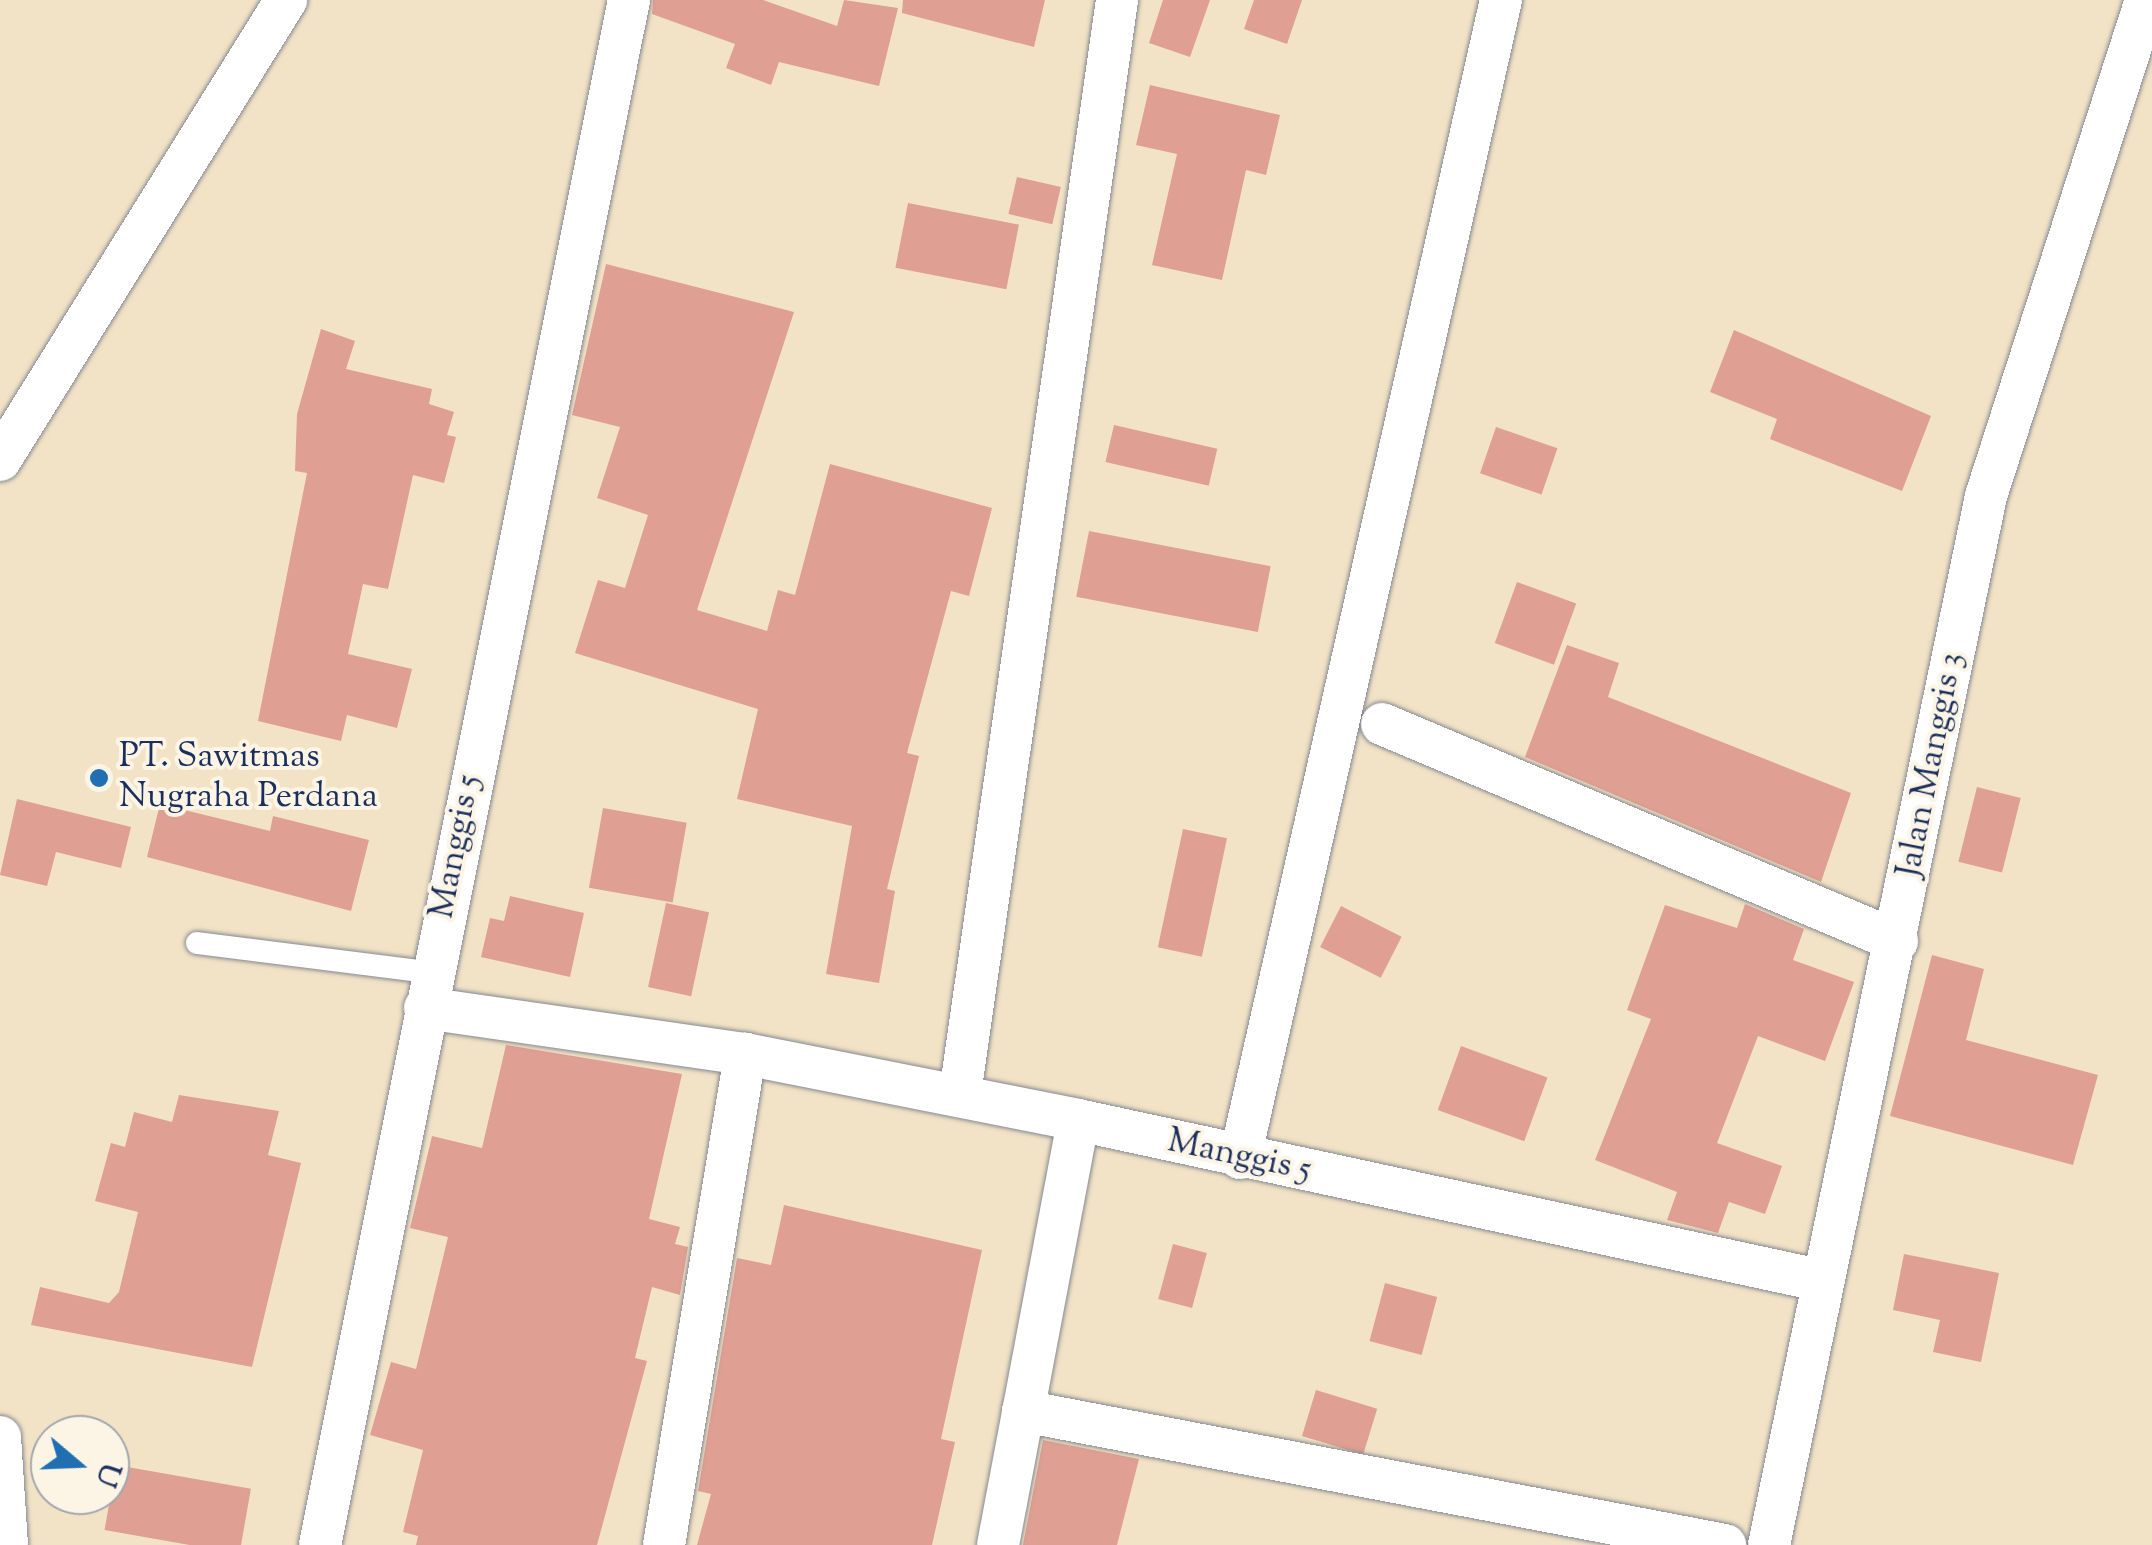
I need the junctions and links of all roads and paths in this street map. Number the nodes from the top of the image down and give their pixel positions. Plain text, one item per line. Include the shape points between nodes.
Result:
1 (286, 0) edge
2 (630, 0) edge
3 (1117, 0) edge
4 (1501, 0) edge
5 (2146, 0) edge
6 (0, 460) edge
7 (1382, 724) dead end
8 (1896, 941) junction
9 (197, 943) dead end
10 (429, 991) junction
11 (745, 1054) junction
12 (960, 1094) junction
13 (1078, 1120) junction
14 (1240, 1158) junction
15 (1823, 1281) junction
16 (1022, 1411) junction
17 (0, 1436) edge
18 (6, 1545) edge
19 (320, 1545) edge
20 (664, 1545) edge
21 (998, 1545) edge
22 (1725, 1545) edge
23 (1770, 1545) edge

1 - 6 street
2 - 10 street, Manggis 5
3 - 12 street
4 - 14 street
5 - 8 street, Jalan Manggis 3 via 1992,476
7 - 8 street
8 - 15 street, Jalan Manggis 3
9 - 10 lane
10 - 11 street, Manggis 5
10 - 19 street, Manggis 5
11 - 12 street, Manggis 5
11 - 20 street
12 - 13 street, Manggis 5
13 - 14 street, Manggis 5
13 - 16 street
14 - 15 street, Manggis 5
15 - 23 street, Jalan Manggis 3
16 - 21 street
16 - 22 street
17 - 18 street

